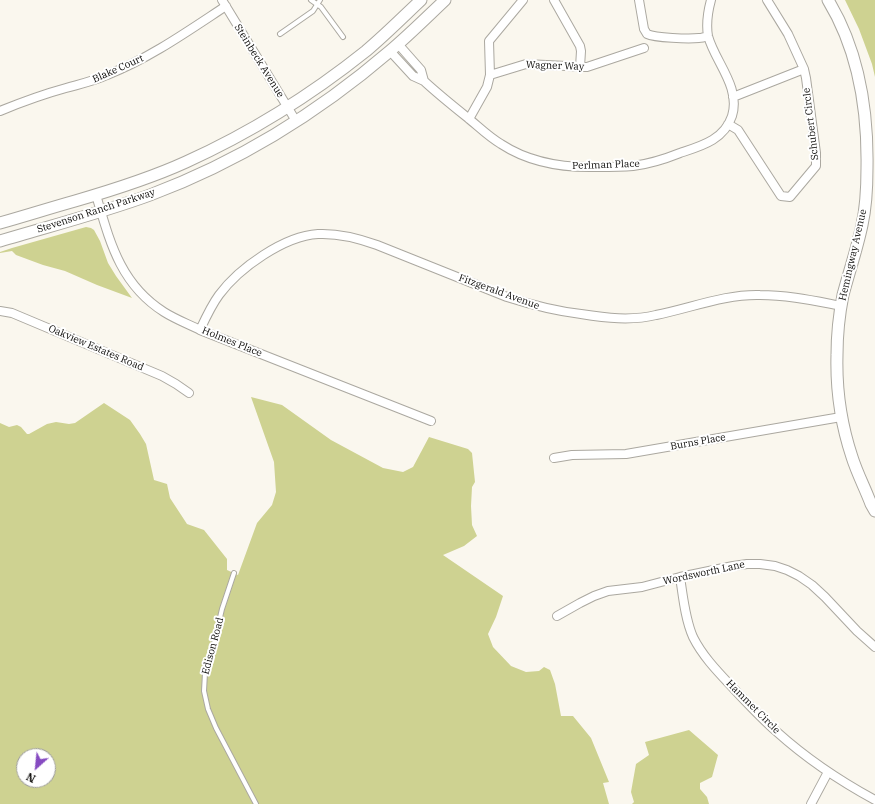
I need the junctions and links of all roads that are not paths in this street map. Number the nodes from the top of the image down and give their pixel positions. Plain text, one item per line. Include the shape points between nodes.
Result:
1 (311, 0) edge
2 (320, 0) edge
3 (421, 0) edge
4 (445, 0) edge
5 (523, 0) edge
6 (554, 0) edge
7 (639, 0) edge
8 (711, 0) edge
9 (767, 0) edge
10 (828, 0) edge
11 (224, 3) edge
12 (316, 5) junction
13 (280, 34) dead end
14 (708, 36) junction
15 (343, 38) dead end
16 (394, 48) junction
17 (644, 48) dead end
18 (580, 68) junction
19 (804, 69) junction
20 (490, 75) junction
21 (733, 97) junction
22 (288, 106) junction
23 (0, 111) edge
24 (469, 119) junction
25 (296, 121) junction
26 (728, 124) junction
27 (96, 195) junction
28 (101, 212) junction
29 (0, 223) edge
30 (0, 241) edge
31 (842, 306) junction
32 (0, 311) edge
33 (200, 330) junction
34 (188, 393) dead end
35 (842, 417) junction
36 (431, 421) dead end
37 (554, 458) dead end
38 (874, 506) edge
39 (234, 573) dead end
40 (680, 577) junction
41 (557, 616) dead end
42 (875, 647) edge
43 (828, 772) junction
44 (875, 800) edge
45 (256, 804) edge
46 (811, 804) edge

1 - 12 lane
2 - 12 lane
3 - 22 main road, Stevenson Ranch Parkway via 366,50
4 - 16 main road, Stevenson Ranch Parkway
5 - 20 street via 489,41
6 - 18 street via 580,46
7 - 14 street via 647,34 680,38
8 - 14 street, Perlman Place
9 - 19 street, Schubert Circle via 788,34
10 - 31 main road, Hemingway Avenue via 850,46 859,75 866,122 867,191 862,224
11 - 22 street, Steinbeck Avenue
11 - 23 street, Blake Court via 174,40 126,67
12 - 13 lane via 312,11
12 - 15 lane
14 - 21 street, Perlman Place
16 - 24 street, Perlman Place via 413,76 424,81
16 - 25 main road, Stevenson Ranch Parkway via 340,91
17 - 18 street, Wagner Way
18 - 20 street, Wagner Way via 526,64
19 - 21 street
19 - 26 street, Schubert Circle via 816,166 790,197 781,196 738,130
20 - 24 street via 487,87
21 - 26 street, Perlman Place via 732,116
22 - 25 street, Steinbeck Avenue
22 - 27 main road, Stevenson Ranch Parkway via 243,134 186,162
24 - 26 street, Perlman Place via 522,156 559,166 576,167 634,166 665,159 714,140
25 - 28 main road, Stevenson Ranch Parkway via 249,149 198,174 150,195
27 - 28 street, Holmes Place
27 - 29 main road, Stevenson Ranch Parkway
28 - 30 main road, Stevenson Ranch Parkway
28 - 33 street, Holmes Place via 117,258 124,272 142,295 163,312
31 - 33 street, Fitzgerald Avenue via 785,296 736,296 636,318 599,317 528,304 357,238 317,234 299,238 262,255 231,280 208,313
31 - 35 main road, Hemingway Avenue via 837,356 837,383
32 - 34 street, Oakview Estates Road via 12,313 162,376
33 - 36 street, Holmes Place
35 - 37 street, Burns Place via 626,454
35 - 38 main road, Hemingway Avenue via 852,456
39 - 45 lane, Edison Road via 207,664 204,691 216,728
40 - 41 street, Wordsworth Lane via 642,587 608,591
40 - 42 street, Wordsworth Lane via 747,564 775,566 787,570 825,596
40 - 43 street, Hammet Circle via 692,635 708,661 766,722
43 - 44 street, Hammet Circle
43 - 46 street

